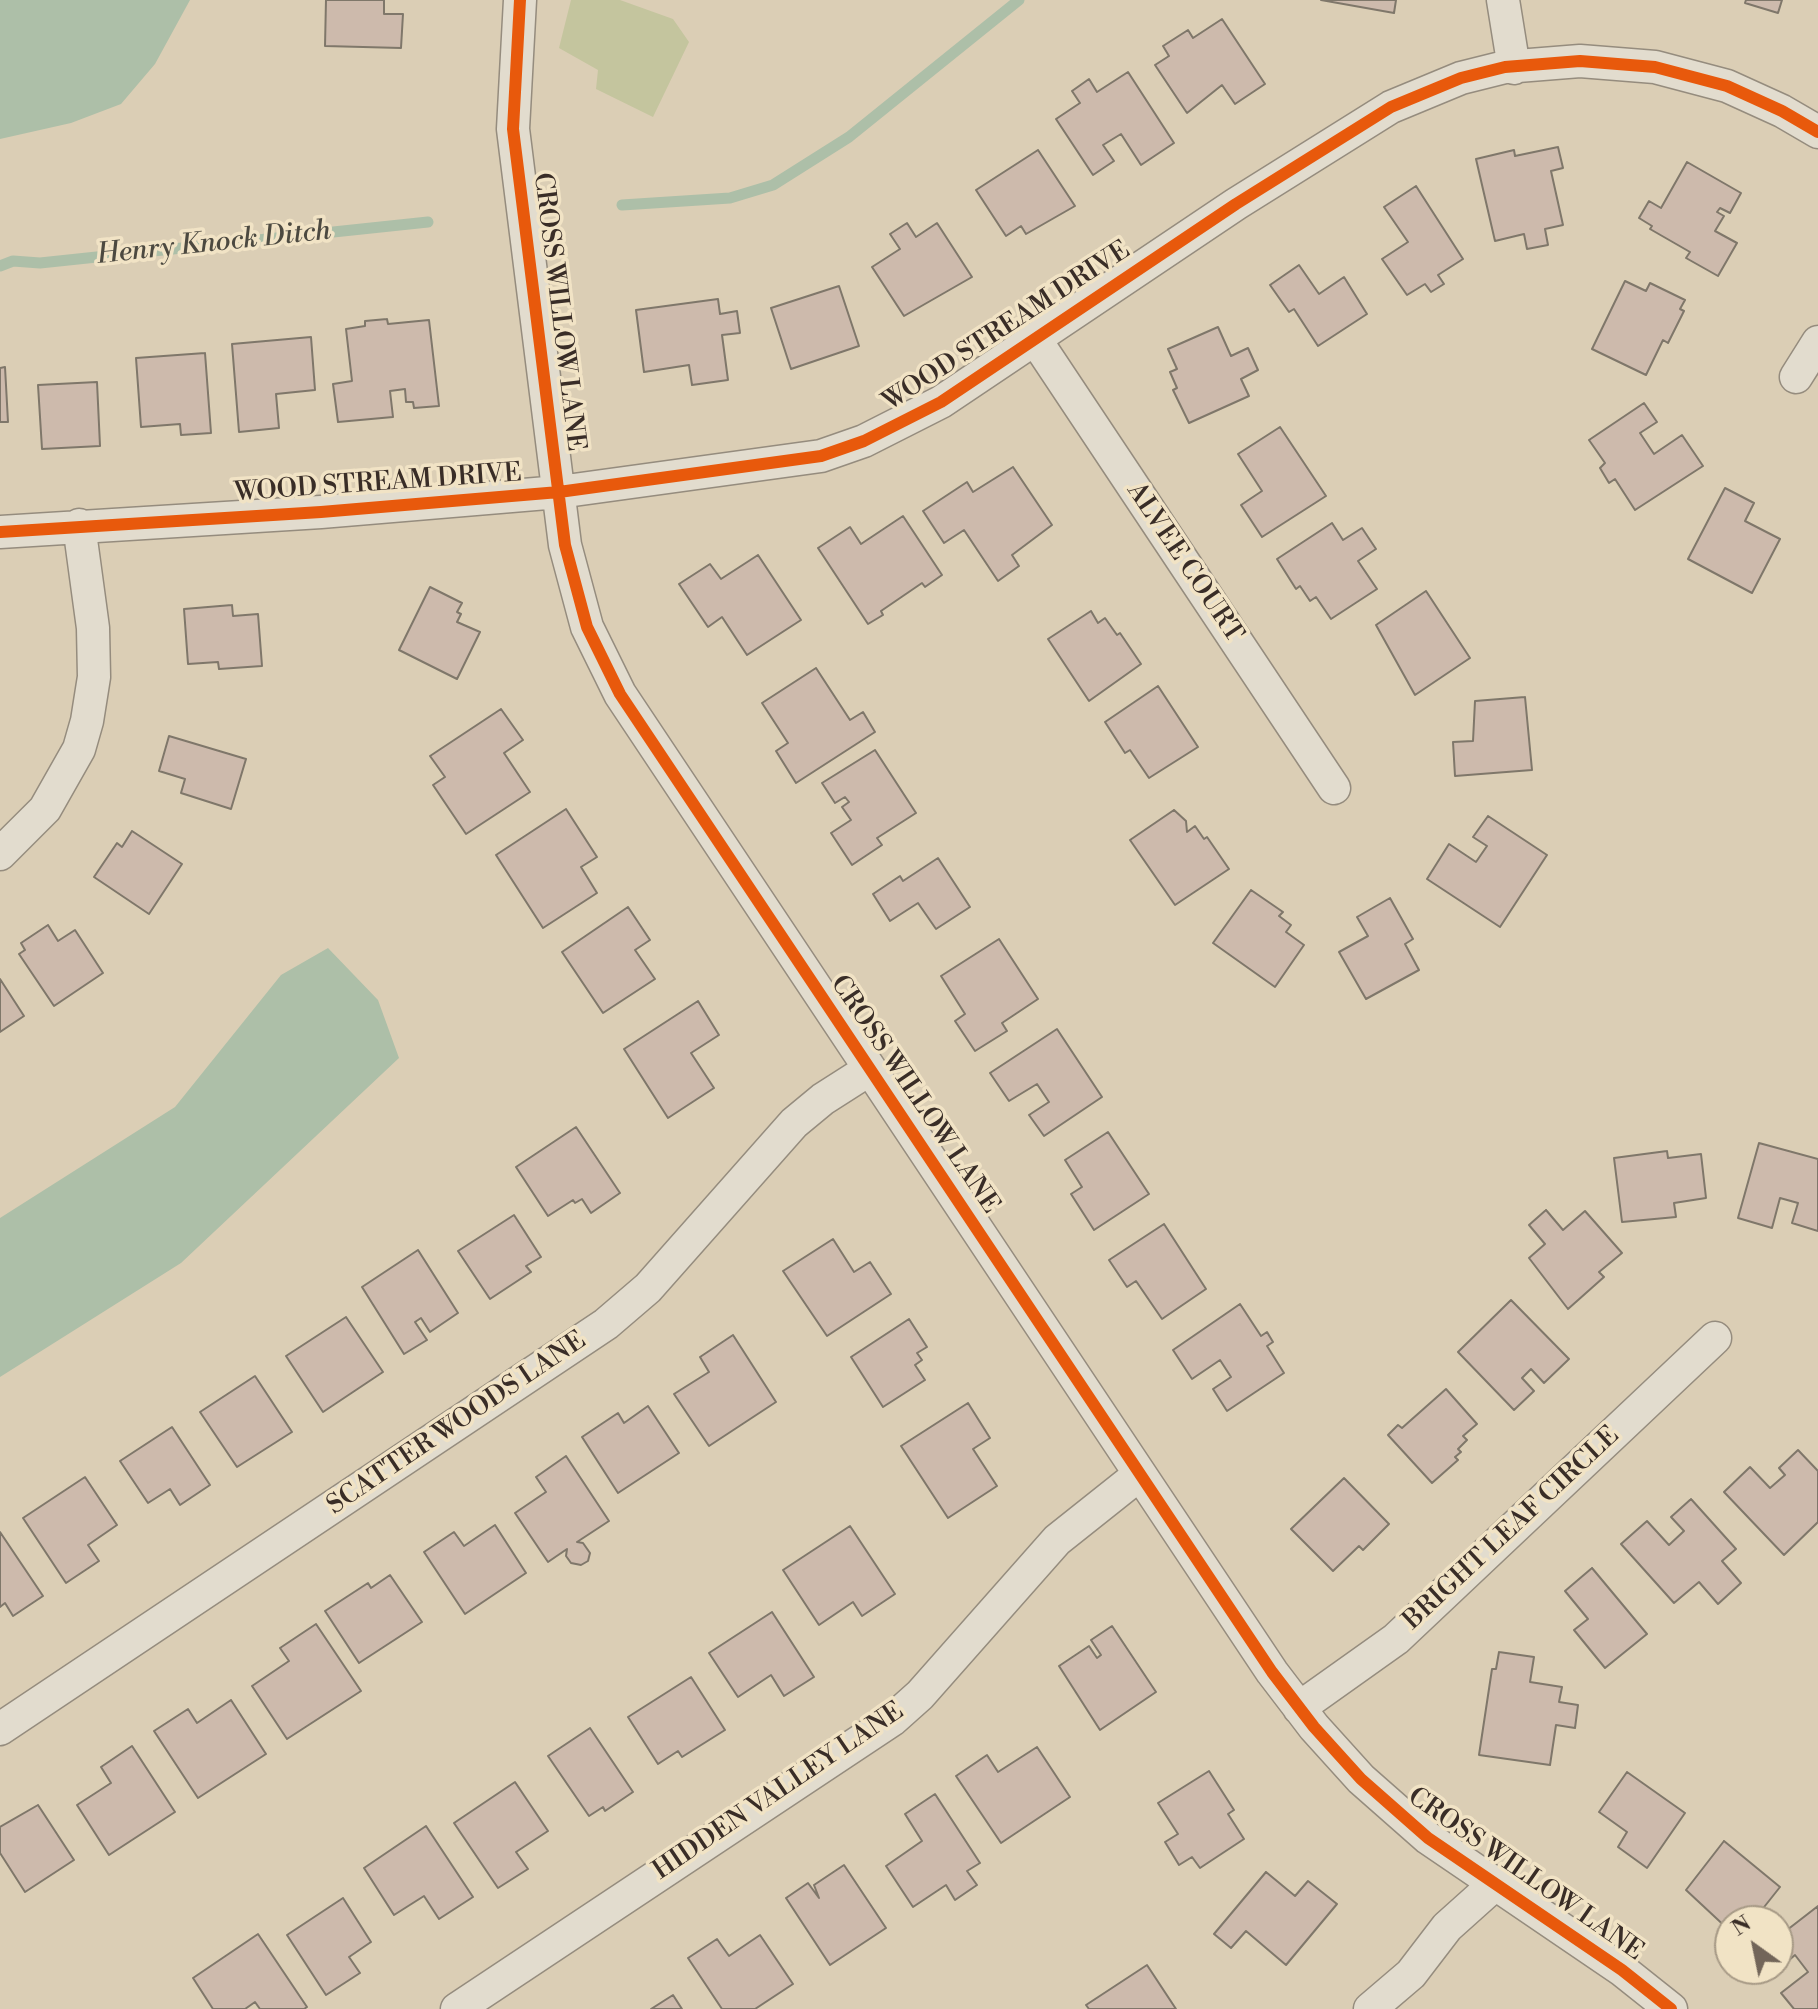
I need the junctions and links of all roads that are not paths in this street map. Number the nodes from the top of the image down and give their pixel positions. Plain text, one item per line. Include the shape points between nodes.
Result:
1 (520, 0) edge
2 (1503, 0) edge
3 (1514, 68) junction
4 (1818, 132) edge
5 (1035, 339) junction
6 (1818, 342) edge
7 (1796, 377) dead end
8 (559, 492) junction
9 (79, 525) junction
10 (0, 532) edge
11 (1334, 788) dead end
12 (0, 854) edge
13 (870, 1069) junction
14 (1715, 1338) dead end
15 (1140, 1474) junction
16 (1299, 1708) junction
17 (0, 1729) edge
18 (1495, 1884) junction
19 (457, 2009) edge
20 (1370, 2009) edge
21 (1671, 2009) edge

1 - 8 street, CROSS WILLOW LANE via 513,129
2 - 3 street
3 - 4 street, WOOD STREAM DRIVE via 1565,61 1655,67 1755,98
3 - 5 street, WOOD STREAM DRIVE via 1461,78 1391,107
5 - 8 street, WOOD STREAM DRIVE via 905,423 821,456
5 - 11 street, ALVEE COURT
6 - 7 street
8 - 9 street, WOOD STREAM DRIVE
8 - 13 street, CROSS WILLOW LANE via 571,572 600,658
9 - 10 street, WOOD STREAM DRIVE
9 - 12 street via 93,628 94,677 87,721 79,749 45,809
13 - 15 street, CROSS WILLOW LANE
13 - 17 street, SCATTER WOODS LANE via 794,1123 648,1288 606,1324
14 - 16 street, BRIGHT LEAF CIRCLE via 1396,1639
15 - 16 street, CROSS WILLOW LANE
15 - 19 street, HIDDEN VALLEY LANE via 1057,1540 892,1720
16 - 18 street, CROSS WILLOW LANE via 1388,1805
18 - 20 street via 1447,1927 1411,1974
18 - 21 street, CROSS WILLOW LANE

